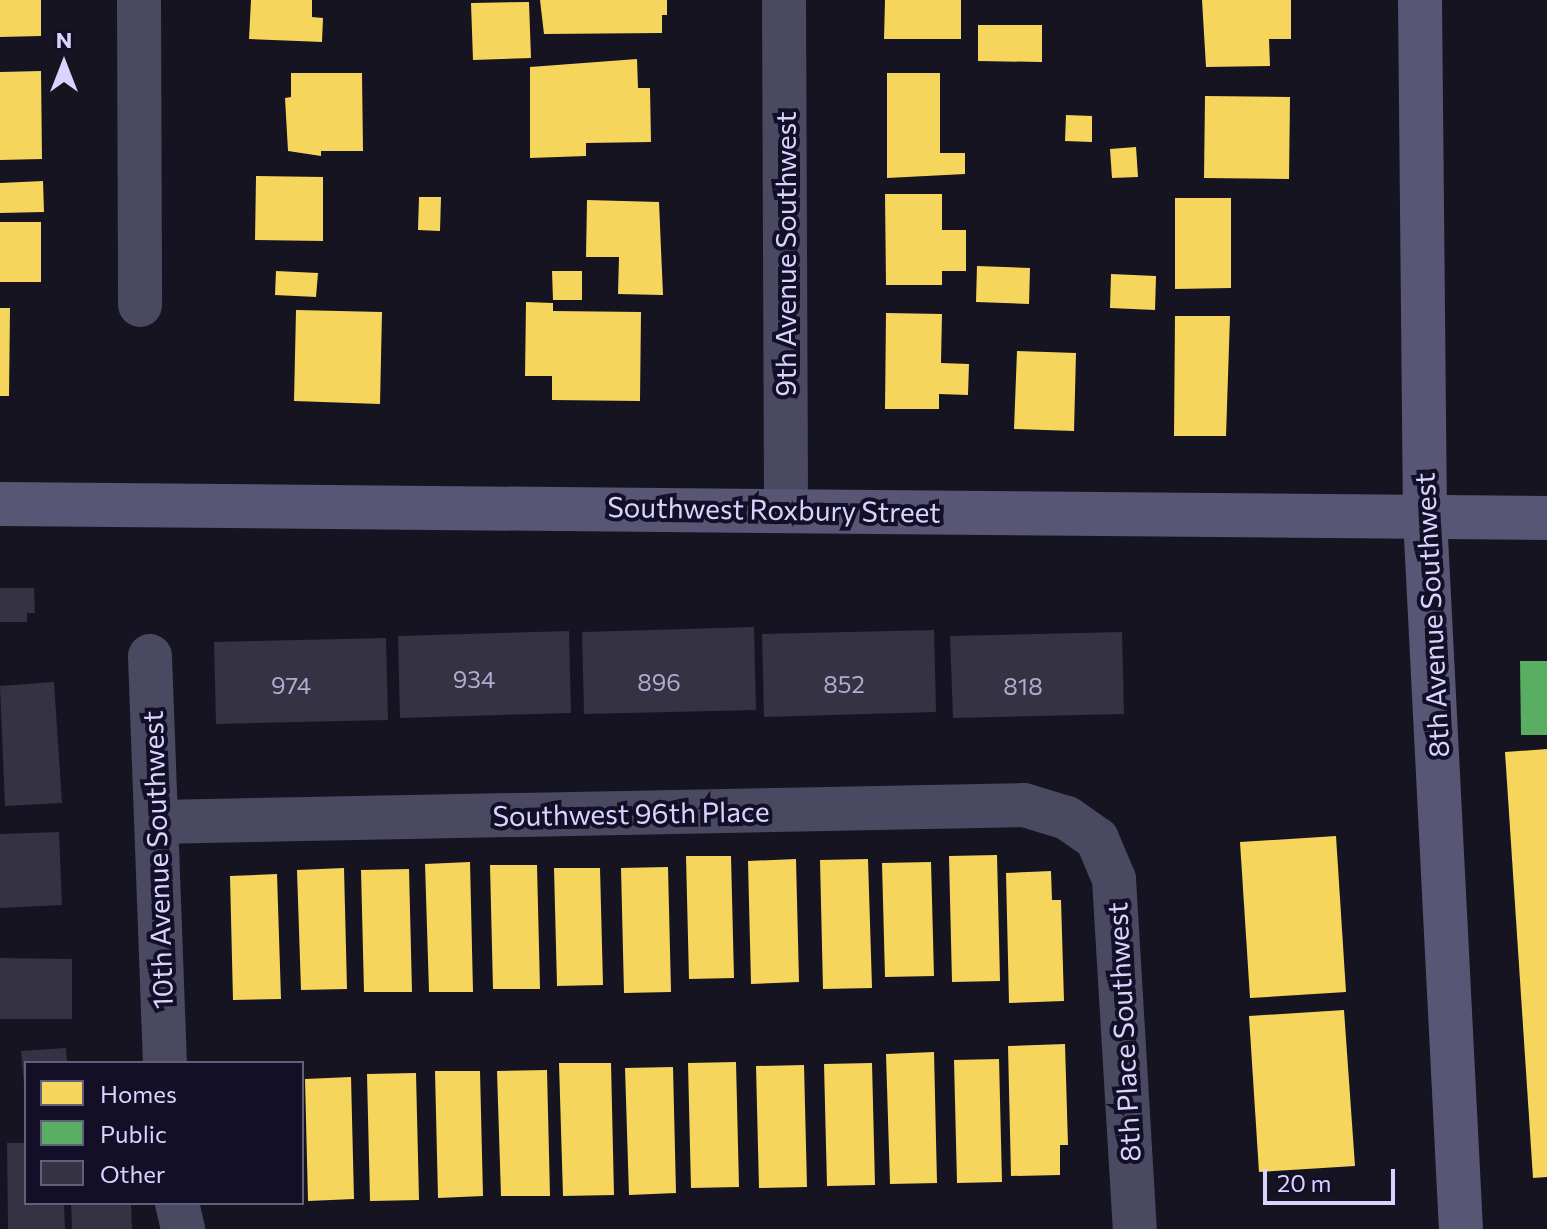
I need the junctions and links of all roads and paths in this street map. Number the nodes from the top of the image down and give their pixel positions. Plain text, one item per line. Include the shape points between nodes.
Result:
1 (139, 0) edge
2 (784, 0) edge
3 (1420, 0) edge
4 (140, 305) dead end
5 (0, 504) edge
6 (786, 508) junction
7 (1425, 517) junction
8 (1547, 518) edge
9 (150, 656) dead end
10 (157, 822) junction
11 (1097, 839) joint
12 (165, 1061) edge
13 (177, 1205) edge
14 (183, 1229) edge
15 (1135, 1229) edge
16 (1461, 1229) edge

1 - 4 street
2 - 6 street, 9th Avenue Southwest
3 - 7 main road, 8th Avenue Southwest
5 - 6 main road, Southwest Roxbury Street
6 - 7 main road, Southwest Roxbury Street
7 - 8 main road, Southwest Roxbury Street
7 - 16 main road, 8th Avenue Southwest
9 - 10 street, 10th Avenue Southwest
10 - 11 street, Southwest 96th Place via 1024,805 1067,818
10 - 12 street, 10th Avenue Southwest
11 - 15 street, 8th Place Southwest via 1114,879
13 - 14 street

